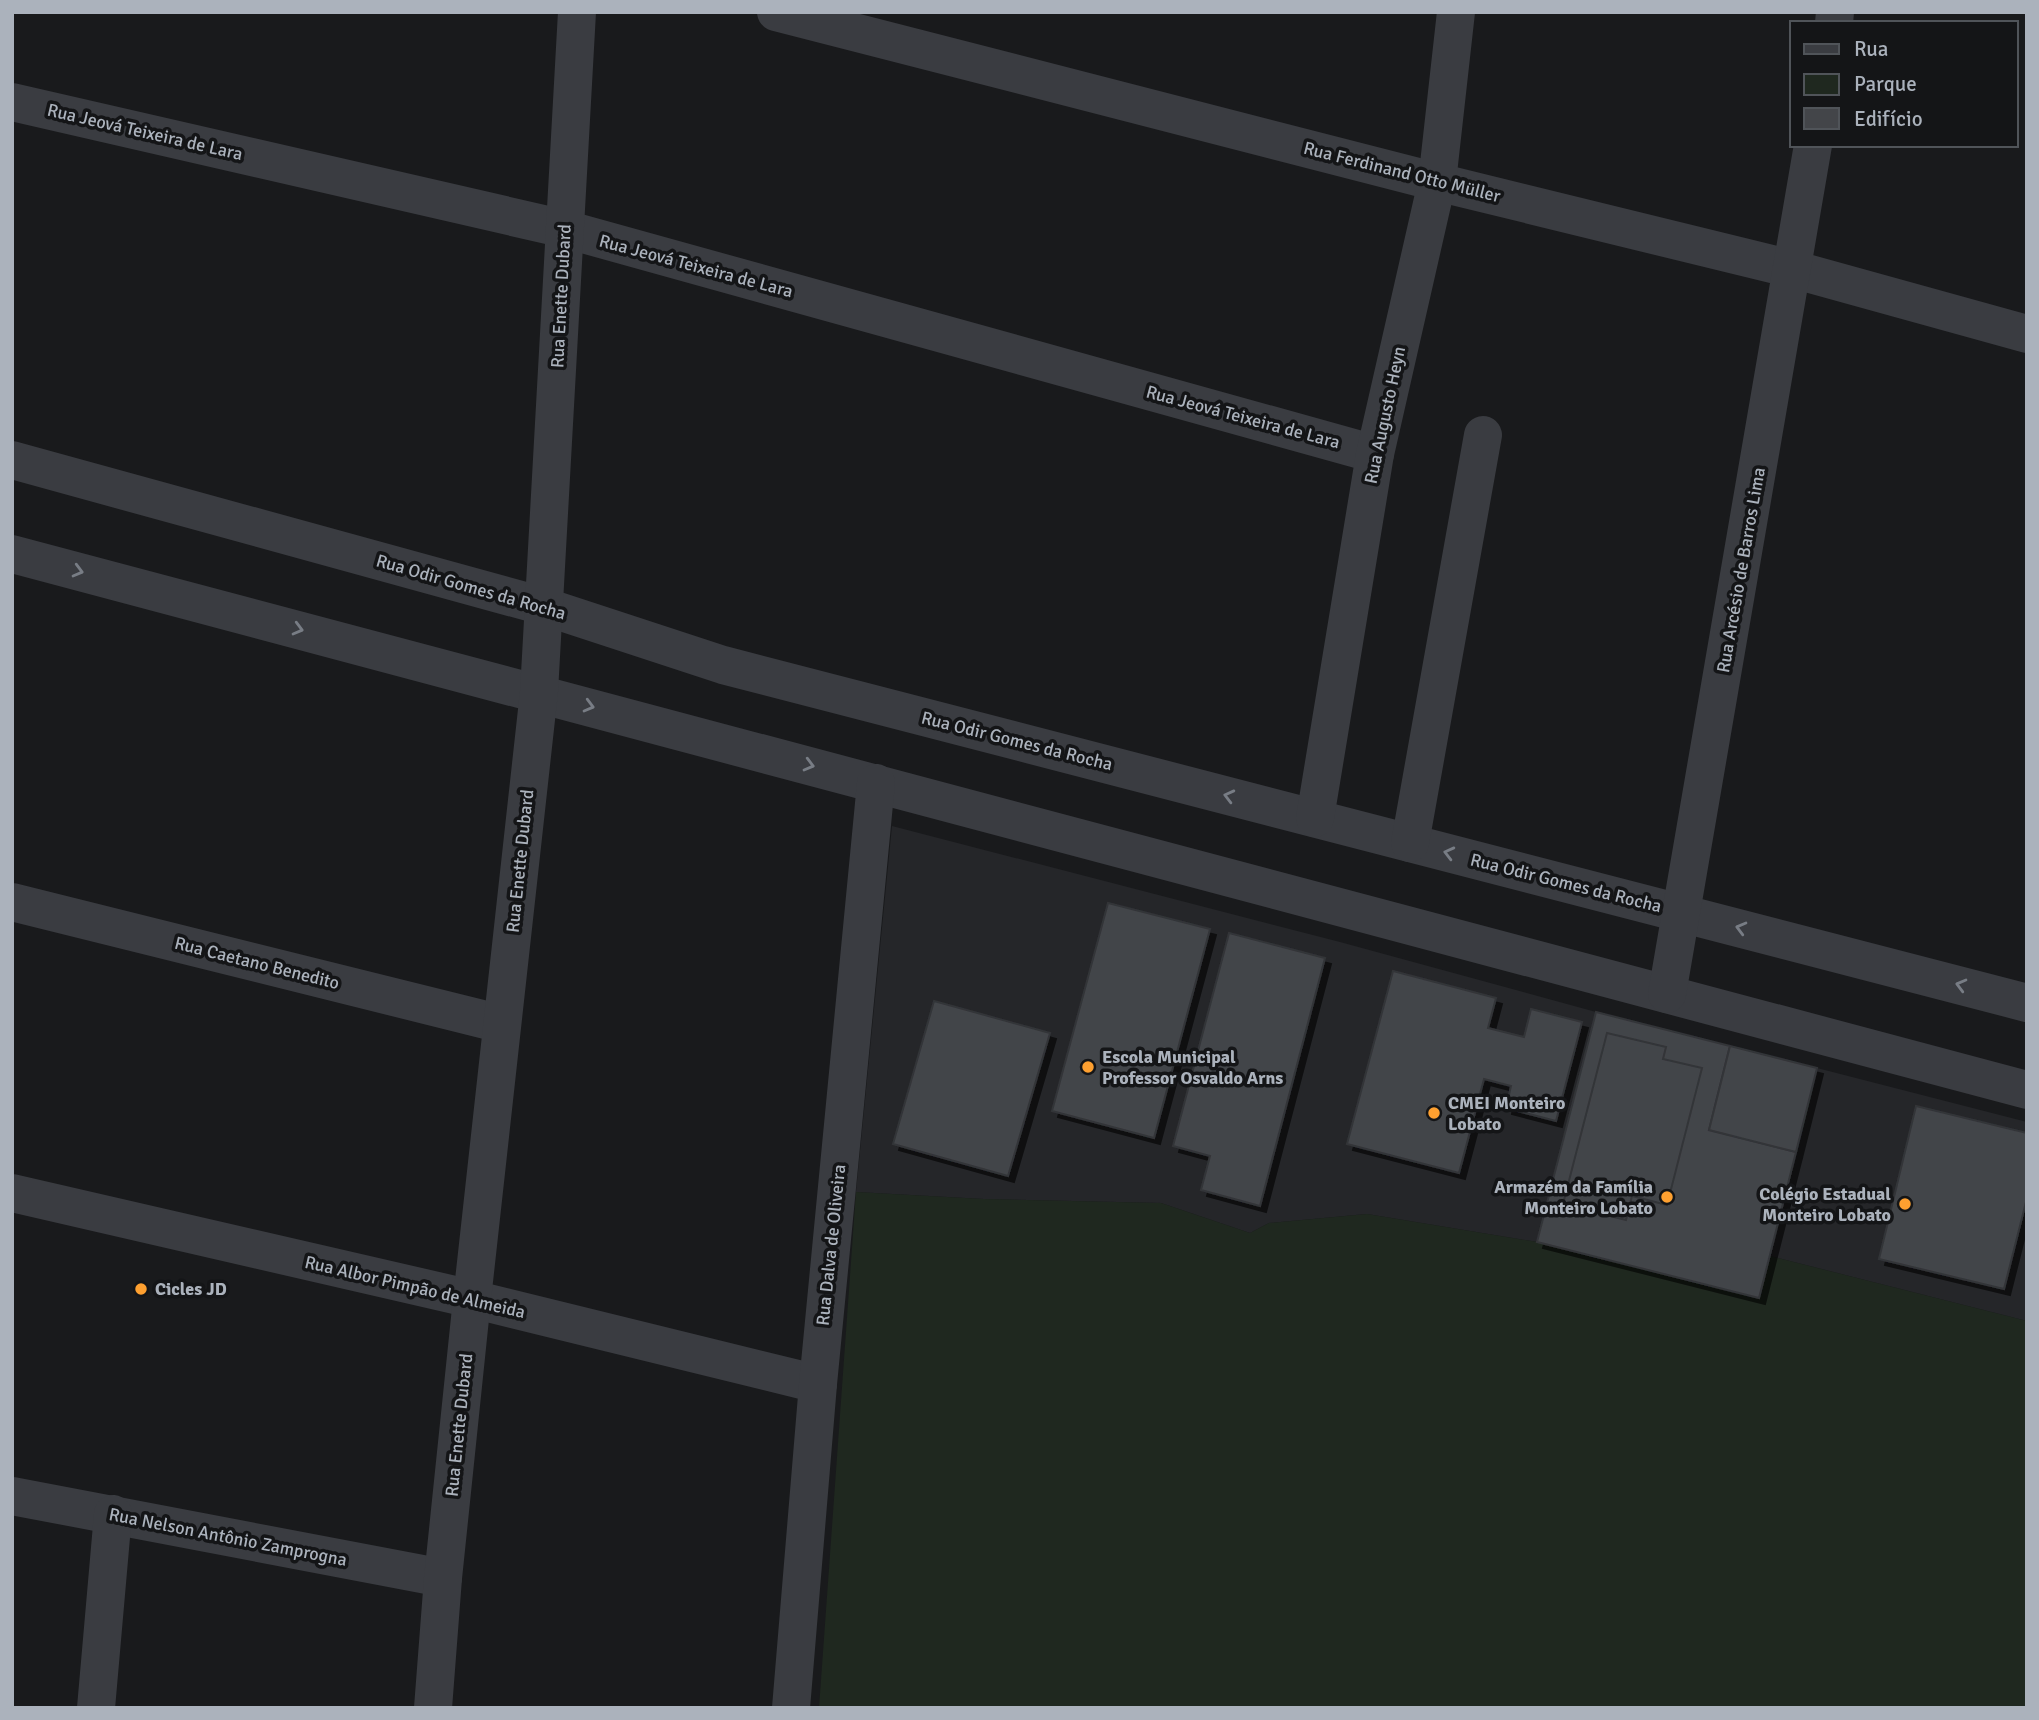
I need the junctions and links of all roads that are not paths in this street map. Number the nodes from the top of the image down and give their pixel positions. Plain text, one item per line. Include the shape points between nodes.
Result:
1 (577, 12) edge
2 (776, 12) edge
3 (1456, 12) edge
4 (12, 102) edge
5 (1813, 147) edge
6 (1437, 182) junction
7 (565, 229) junction
8 (1792, 269) junction
9 (2027, 334) edge
10 (1483, 435) dead end
11 (1375, 454) junction
12 (12, 460) edge
13 (12, 554) edge
14 (543, 607) junction
15 (539, 692) junction
16 (876, 783) junction
17 (1315, 818) junction
18 (1410, 843) junction
19 (12, 902) edge
20 (1682, 913) junction
21 (1667, 994) junction
22 (2027, 1003) edge
23 (502, 1024) junction
24 (2027, 1090) edge
25 (12, 1193) edge
26 (472, 1299) junction
27 (818, 1384) junction
28 (12, 1496) edge
29 (113, 1514) junction
30 (443, 1578) junction
31 (96, 1708) edge
32 (433, 1708) edge
33 (791, 1708) edge

1 - 7 street, Rua Enette Dubard
2 - 6 street, Rua Ferdinand Otto Müller
3 - 6 street, Rua Augusto Heyn
4 - 7 street, Rua Jeová Teixeira de Lara
5 - 8 street, Rua Arcésio de Barros Lima
6 - 8 street, Rua Ferdinand Otto Müller
6 - 11 street, Rua Augusto Heyn
7 - 11 street, Rua Jeová Teixeira de Lara
7 - 14 street, Rua Enette Dubard
8 - 9 street, Rua Ferdinand Otto Müller
8 - 20 street, Rua Arcésio de Barros Lima
10 - 18 street
11 - 17 street, Rua Augusto Heyn
12 - 14 street, Rua Odir Gomes da Rocha
13 -> 15 street
14 - 15 street, Rua Enette Dubard
17 -> 14 street, Rua Odir Gomes da Rocha via 723,665
15 -> 16 street
15 - 23 street, Rua Enette Dubard
16 - 21 street
16 - 27 street, Rua Dalva de Oliveira
17 - 18 street, Rua Odir Gomes da Rocha
20 -> 18 street, Rua Odir Gomes da Rocha
19 - 23 street, Rua Caetano Benedito
20 - 21 street, Rua Arcésio de Barros Lima
22 -> 20 street, Rua Odir Gomes da Rocha
21 - 24 street
23 - 26 street, Rua Enette Dubard
25 - 26 street, Rua Albor Pimpão de Almeida
26 - 27 street, Rua Albor Pimpão de Almeida
26 - 30 street, Rua Enette Dubard
27 - 33 street, Rua Dalva de Oliveira
28 - 29 street, Rua Nelson Antônio Zamprogna
29 - 30 street, Rua Nelson Antônio Zamprogna
29 - 31 street
30 - 32 street, Rua Enette Dubard

